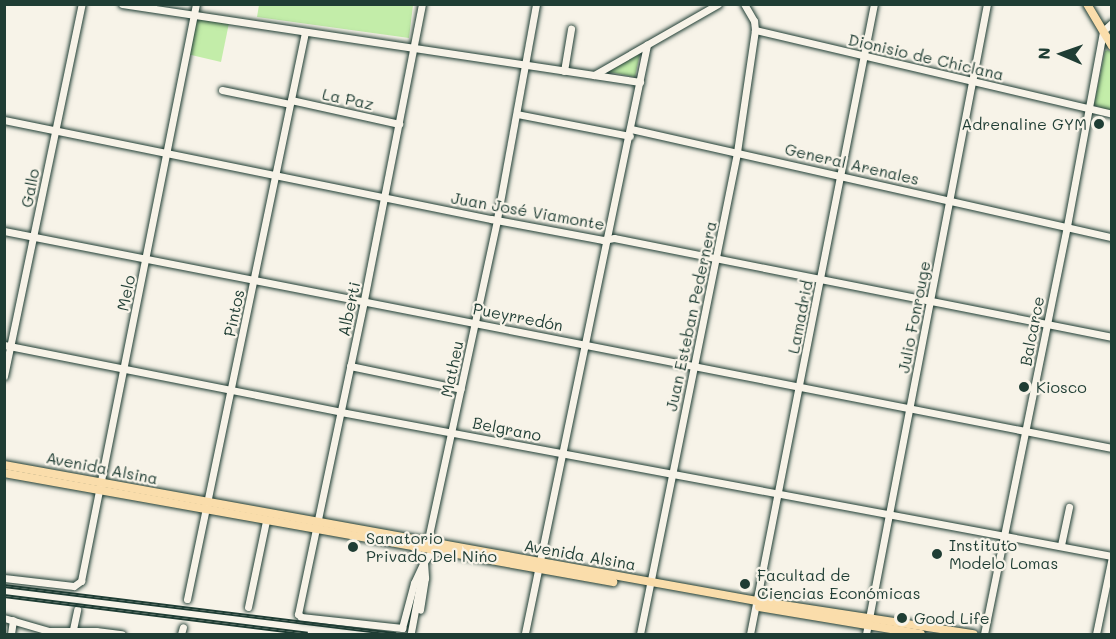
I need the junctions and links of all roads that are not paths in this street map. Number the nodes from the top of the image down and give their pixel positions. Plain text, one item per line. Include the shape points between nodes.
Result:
1 (82, 4) edge
2 (122, 4) edge
3 (196, 4) edge
4 (422, 4) edge
5 (537, 4) edge
6 (718, 4) edge
7 (744, 4) edge
8 (874, 4) edge
9 (987, 4) edge
10 (1087, 4) edge
11 (194, 15) junction
12 (1112, 23) edge
13 (571, 29) dead end
14 (755, 30) junction
15 (1103, 31) junction
16 (305, 32) junction
17 (647, 45) junction
18 (1112, 46) edge
19 (415, 49) junction
20 (864, 56) junction
21 (526, 66) junction
22 (564, 71) junction
23 (594, 75) junction
24 (640, 82) junction
25 (972, 82) junction
26 (222, 90) dead end
27 (291, 102) junction
28 (1090, 109) junction
29 (517, 114) junction
30 (1112, 114) edge
31 (4, 120) edge
32 (399, 124) junction
33 (55, 130) junction
34 (630, 132) junction
35 (167, 152) junction
36 (737, 152) junction
37 (276, 175) junction
38 (842, 176) junction
39 (385, 198) junction
40 (950, 200) junction
41 (497, 219) junction
42 (1067, 226) junction
43 (4, 231) edge
44 (34, 237) junction
45 (1112, 237) edge
46 (609, 239) junction
47 (146, 258) junction
48 (717, 258) junction
49 (821, 279) junction
50 (255, 280) junction
51 (364, 301) junction
52 (932, 301) junction
53 (476, 323) junction
54 (1047, 324) junction
55 (1112, 337) edge
56 (586, 344) junction
57 (8, 346) edge
58 (350, 366) junction
59 (694, 366) junction
60 (123, 368) junction
61 (4, 376) edge
62 (800, 386) junction
63 (461, 389) junction
64 (231, 390) junction
65 (910, 408) junction
66 (341, 412) junction
67 (1026, 431) junction
68 (452, 432) junction
69 (1112, 448) edge
70 (563, 454) junction
71 (4, 465) edge
72 (4, 473) edge
73 (672, 473) junction
74 (100, 486) junction
75 (778, 492) junction
76 (207, 506) junction
77 (1069, 507) dead end
78 (891, 513) junction
79 (266, 521) junction
80 (317, 527) junction
81 (1004, 534) junction
82 (1061, 545) junction
83 (427, 547) junction
84 (414, 548) junction
85 (437, 552) junction
86 (1112, 556) edge
87 (424, 562) junction
88 (539, 566) junction
89 (1110, 576) edge
90 (4, 578) edge
91 (649, 585) junction
92 (187, 599) dead end
93 (756, 605) junction
94 (248, 607) dead end
95 (77, 610) dead end
96 (4, 618) edge
97 (13, 621) junction
98 (404, 626) joint
99 (868, 627) edge
100 (413, 631) dead end
101 (73, 633) edge
102 (525, 633) edge
103 (11, 634) edge
104 (123, 634) edge
105 (640, 634) edge
106 (750, 634) edge
107 (921, 634) edge
108 (974, 634) edge
109 (984, 634) edge
110 (1096, 634) edge

1 - 33 street, Gallo
2 - 11 street
3 - 11 street, Melo
4 - 19 street, Alberti
5 - 21 street, Matheu
6 - 17 street
7 - 14 street
8 - 20 street, Lamadrid
9 - 25 street, Julio Fonrouge
10 - 15 main road
11 - 16 street
11 - 35 street, Melo
12 - 15 street
13 - 22 street
14 - 20 street, Dionisio de Chiclana
14 - 36 street, Juan Esteban Pedernera
15 - 18 main road
15 - 28 street, Balcarce
16 - 19 street
16 - 27 street, Pintos
17 - 23 street
17 - 24 street
19 - 21 street
19 - 32 street, Alberti
20 - 25 street, Dionisio de Chiclana
20 - 38 street, Lamadrid
21 - 22 street
21 - 29 street, Matheu
22 - 23 street
23 - 24 street
24 - 34 street
25 - 28 street, Dionisio de Chiclana
25 - 40 street, Julio Fonrouge
26 - 27 street, La Paz
27 - 32 street, La Paz
27 - 37 street, Pintos
28 - 30 street, Dionisio de Chiclana
28 - 42 street, Balcarce
29 - 34 street, General Arenales
29 - 41 street, Matheu
31 - 33 street, Juan José Viamonte
32 - 39 street, Alberti
33 - 35 street, Juan José Viamonte
33 - 44 street, Gallo
34 - 36 street, General Arenales
34 - 46 street
35 - 37 street, Juan José Viamonte
35 - 47 street, Melo
36 - 38 street, General Arenales
36 - 48 street, Juan Esteban Pedernera
37 - 39 street, Juan José Viamonte
37 - 50 street, Pintos
38 - 40 street, General Arenales
38 - 49 street, Lamadrid
39 - 41 street, Juan José Viamonte
39 - 51 street, Alberti
40 - 42 street, General Arenales
40 - 52 street, Julio Fonrouge
41 - 46 street, Juan José Viamonte
41 - 53 street, Matheu
42 - 45 street, General Arenales
42 - 54 street, Balcarce
43 - 44 street, Pueyrredón
44 - 47 street, Pueyrredón
44 - 57 street, Gallo
46 - 48 street, Juan José Viamonte
46 - 56 street
47 - 50 street, Pueyrredón
47 - 60 street, Melo
48 - 49 street, Juan José Viamonte
48 - 59 street, Juan Esteban Pedernera
49 - 52 street, Juan José Viamonte
49 - 62 street, Lamadrid
50 - 51 street, Pueyrredón
50 - 64 street, Pintos
51 - 53 street, Pueyrredón
51 - 58 street, Alberti
52 - 54 street, Juan José Viamonte
52 - 65 street, Julio Fonrouge
53 - 56 street, Pueyrredón
53 - 63 street, Matheu
54 - 55 street, Juan José Viamonte
54 - 67 street, Balcarce
56 - 59 street, Pueyrredón
56 - 70 street
57 - 60 street, Belgrano
57 - 61 street, Gallo
58 - 63 street
58 - 66 street, Alberti
59 - 62 street, Pueyrredón
59 - 73 street, Juan Esteban Pedernera
60 - 64 street, Belgrano
60 - 74 street, Melo
62 - 65 street, Pueyrredón
62 - 75 street, Lamadrid
63 - 68 street, Matheu
64 - 66 street, Belgrano
64 - 76 street, Pintos
65 - 67 street, Pueyrredón
65 - 78 street, Julio Fonrouge
66 - 68 street, Belgrano
66 - 80 street, Alberti
67 - 69 street, Pueyrredón
67 - 81 street, Balcarce
68 - 70 street, Belgrano
68 - 83 street, Matheu
70 - 73 street, Belgrano
70 - 88 street
71 - 74 main road, Avenida Alsina
72 - 74 main road, Avenida Alsina
73 - 75 street, Belgrano
73 - 91 street, Juan Esteban Pedernera
74 - 76 main road, Avenida Alsina
74 - 90 street, Melo via 78,585
75 - 78 street, Belgrano
75 - 93 street, Lamadrid
76 - 79 main road, Avenida Alsina
76 - 80 main road, Avenida Alsina
76 - 92 street, Pintos
77 - 82 street
78 - 81 street, Belgrano
78 - 99 street, Julio Fonrouge
79 - 80 main road, Avenida Alsina
79 - 94 street
80 - 83 main road, Avenida Alsina
80 - 84 main road, Avenida Alsina
80 - 98 street, Alberti via 298,614 397,629
81 - 82 street, Belgrano
81 - 109 street, Balcarce
82 - 86 street, Belgrano
83 - 84 main road, Avenida Alsina
83 - 85 main road, Avenida Alsina
83 - 87 street, Matheu
83 - 88 main road, Avenida Alsina
84 - 87 street
85 - 87 street, Matheu
85 - 88 main road, Avenida Alsina
86 - 89 street
87 - 98 street, Matheu via 414,583
87 - 100 street, Matheu via 425,585
88 - 91 main road, Avenida Alsina
88 - 102 street
89 - 110 street
91 - 93 main road, Avenida Alsina
91 - 105 street, Juan Esteban Pedernera
93 - 99 main road, Avenida Alsina
93 - 106 street, Lamadrid
95 - 101 street
96 - 97 street
97 - 101 street
97 - 103 street
99 - 107 main road, Avenida Alsina
99 - 108 main road, Avenida Alsina
101 - 104 street

